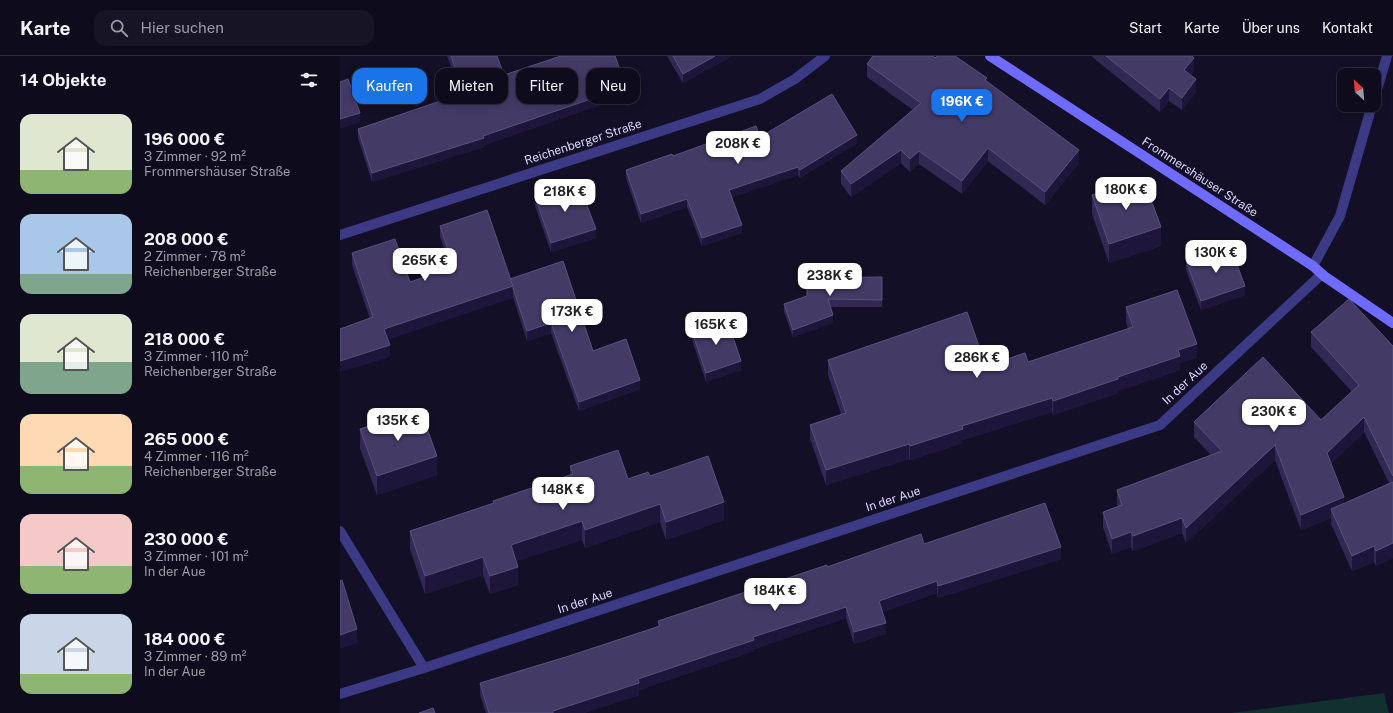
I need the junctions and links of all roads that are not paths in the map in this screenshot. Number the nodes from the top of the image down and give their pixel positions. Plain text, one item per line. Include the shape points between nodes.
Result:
1 (825, 56) edge
2 (990, 56) edge
3 (1387, 56) edge
4 (1381, 76) edge
5 (1370, 112) edge
6 (340, 235) edge
7 (1313, 266) junction
8 (1322, 274) junction
9 (1393, 323) edge
10 (340, 531) edge
11 (424, 668) junction
12 (340, 694) edge

1 - 6 street, Reichenberger Straße via 795,79 760,99
2 - 7 main road, Frommershäuser Straße
3 - 4 street
5 - 7 street via 1340,216
7 - 8 main road, Frommershäuser Straße
8 - 9 main road, Frommershäuser Straße
8 - 11 street, In der Aue via 1160,425
10 - 11 street
11 - 12 street, In der Aue

